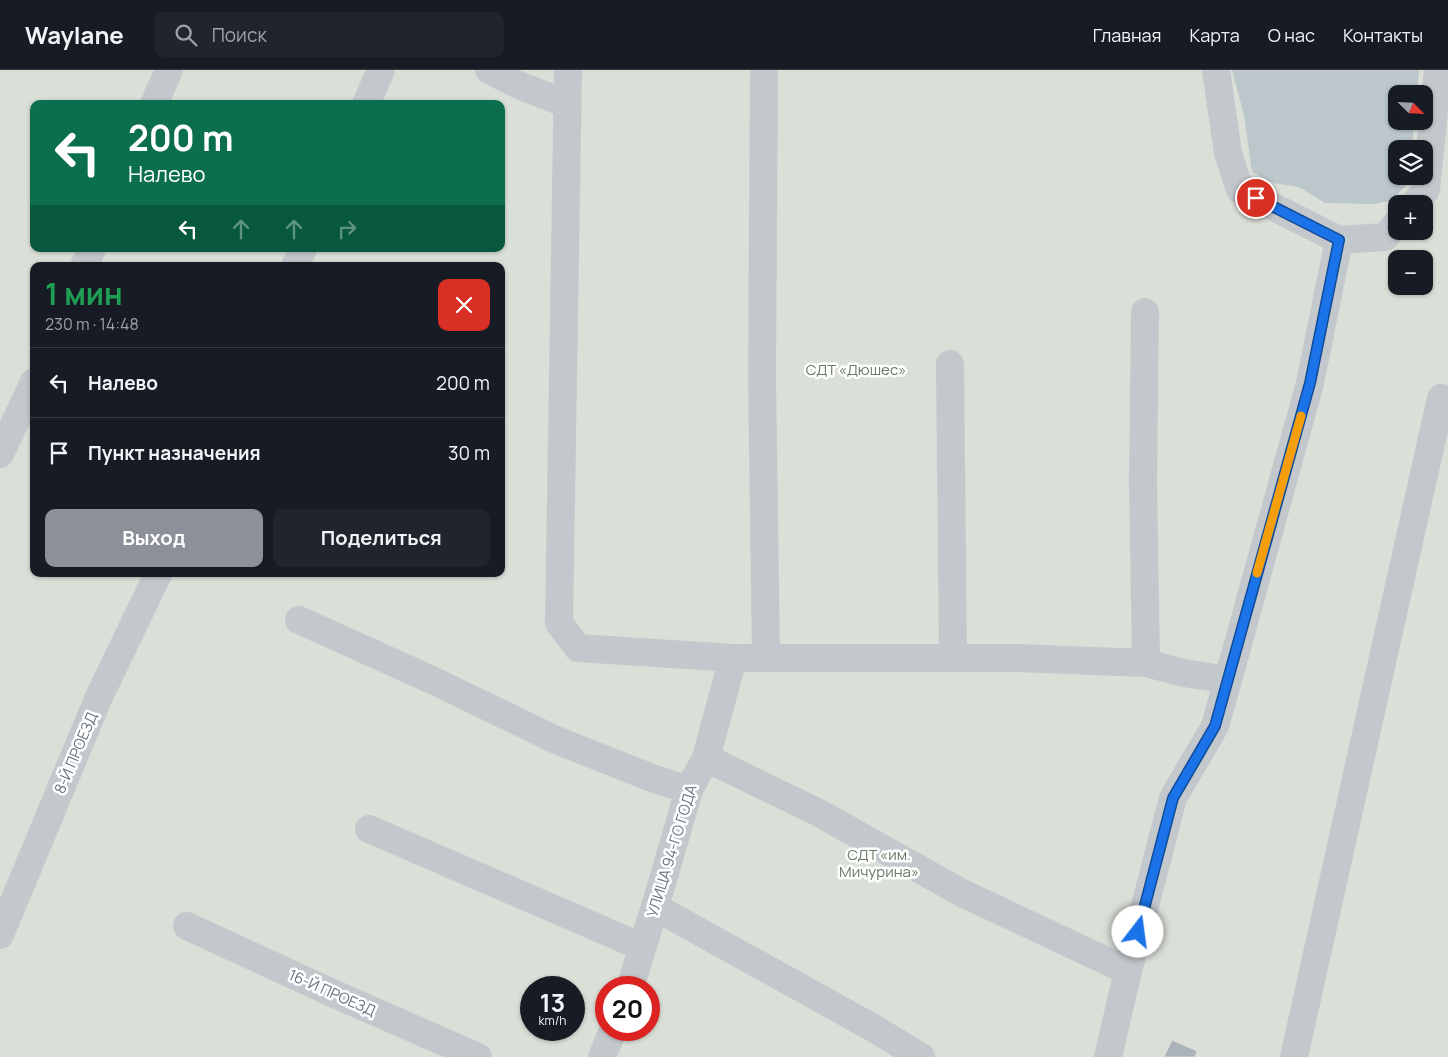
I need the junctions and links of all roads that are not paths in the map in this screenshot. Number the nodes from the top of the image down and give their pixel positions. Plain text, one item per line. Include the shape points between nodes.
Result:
1 (169, 70) edge
2 (381, 70) edge
3 (489, 70) edge
4 (568, 70) edge
5 (764, 70) edge
6 (1216, 70) edge
7 (1438, 70) edge
8 (156, 100) edge
9 (368, 100) edge
10 (567, 104) junction
11 (1422, 195) edge
12 (1388, 233) edge
13 (1339, 240) junction
14 (1146, 312) dead end
15 (950, 364) dead end
16 (30, 390) edge
17 (1441, 398) dead end
18 (0, 454) edge
19 (157, 577) edge
20 (299, 620) dead end
21 (733, 658) junction
22 (766, 658) junction
23 (953, 658) junction
24 (1146, 663) junction
25 (1228, 680) junction
26 (706, 758) junction
27 (689, 790) junction
28 (369, 829) dead end
29 (655, 907) junction
30 (187, 926) dead end
31 (0, 935) edge
32 (642, 948) junction
33 (1128, 971) junction
34 (634, 976) edge
35 (609, 1041) edge
36 (478, 1057) edge
37 (602, 1057) edge
38 (921, 1057) edge
39 (1108, 1057) edge
40 (1294, 1057) edge

1 - 8 lane
2 - 9 lane
3 - 10 lane
4 - 10 lane
5 - 22 lane via 762,376
6 - 13 lane via 1228,153 1240,190
7 - 11 lane via 1426,190
10 - 21 lane via 559,623 578,648
12 - 13 lane via 1385,237
13 - 25 lane via 1310,383
14 - 24 lane
15 - 23 lane
16 - 18 lane
17 - 40 lane
19 - 31 lane, 8-Й ПРОЕЗД via 98,699
20 - 27 lane via 556,740
21 - 22 lane
21 - 26 lane, УЛИЦА 94-ГО ГОДА
22 - 23 lane
23 - 24 lane
24 - 25 lane
25 - 33 lane via 1215,726 1173,798
26 - 27 lane, УЛИЦА 94-ГО ГОДА
26 - 33 lane via 818,813 962,893
27 - 29 lane, УЛИЦА 94-ГО ГОДА
28 - 32 lane
29 - 32 lane, УЛИЦА 94-ГО ГОДА
29 - 38 lane
30 - 36 lane, 16-Й ПРОЕЗД
32 - 34 lane, УЛИЦА 94-ГО ГОДА
33 - 39 lane
35 - 37 lane

